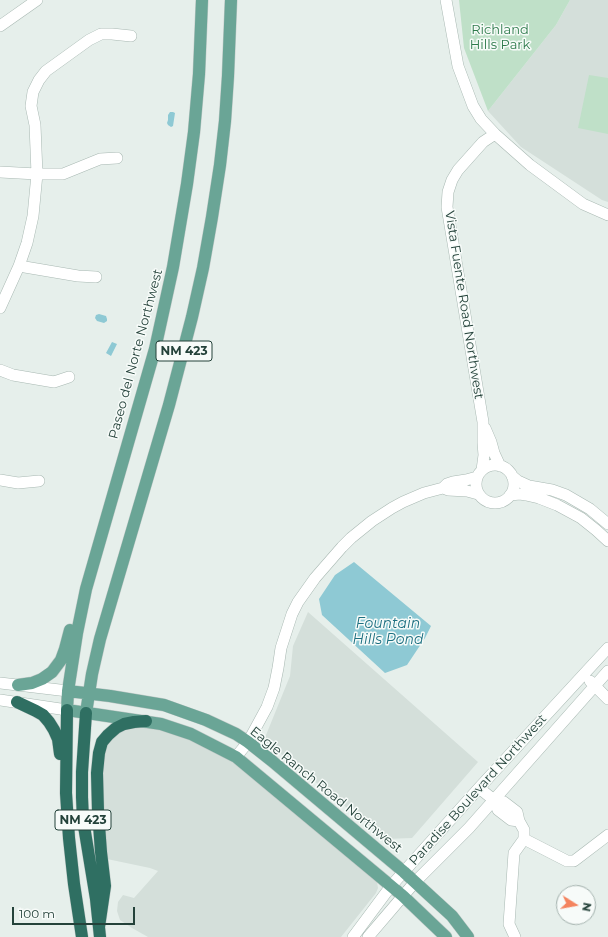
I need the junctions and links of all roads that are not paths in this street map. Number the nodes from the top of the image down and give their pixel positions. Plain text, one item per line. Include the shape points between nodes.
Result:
1 (37, 0) edge
2 (202, 0) edge
3 (231, 0) edge
4 (446, 0) edge
5 (1, 24) edge
6 (131, 36) dead end
7 (495, 134) junction
8 (117, 158) dead end
9 (0, 172) edge
10 (37, 174) junction
11 (608, 215) edge
12 (19, 266) junction
13 (96, 277) dead end
14 (0, 308) edge
15 (0, 370) edge
16 (69, 377) dead end
17 (483, 422) junction
18 (500, 466) junction
19 (480, 473) junction
20 (512, 476) junction
21 (0, 480) edge
22 (39, 481) dead end
23 (443, 488) junction
24 (478, 494) junction
25 (510, 495) junction
26 (608, 524) edge
27 (608, 541) edge
28 (93, 562) junction
29 (608, 648) edge
30 (608, 671) edge
31 (582, 675) junction
32 (0, 683) edge
33 (18, 685) junction
34 (594, 685) junction
35 (68, 690) junction
36 (88, 693) junction
37 (608, 699) edge
38 (0, 700) edge
39 (17, 702) junction
40 (67, 710) junction
41 (86, 713) junction
42 (146, 721) junction
43 (248, 742) junction
44 (236, 757) junction
45 (479, 788) junction
46 (494, 800) junction
47 (608, 834) edge
48 (69, 838) junction
49 (524, 839) junction
50 (404, 872) junction
51 (415, 882) junction
52 (391, 886) junction
53 (403, 896) junction
54 (100, 932) edge
55 (82, 937) edge
56 (353, 937) edge
57 (368, 937) edge
58 (446, 937) edge
59 (468, 937) edge
60 (515, 937) edge

1 - 5 street
2 - 28 main road, Paseo del Norte Northwest / NM 423 via 194,132 173,267 151,361
3 - 36 main road, NM 423 via 225,120 203,268 184,353 100,639
4 - 7 street via 459,69 474,106
6 - 10 street via 101,34 46,71 39,80 33,92 31,106 35,125
7 - 11 street via 530,165 583,204
7 - 17 street, Vista Fuente Road Northwest via 483,142 458,170 448,192 447,207
8 - 10 street via 100,159 63,174
9 - 10 street
10 - 12 street via 33,216
12 - 13 street
12 - 14 street
15 - 16 street via 13,375 54,382
17 - 18 street, Vista Fuente Road Northwest
17 - 19 street, Vista Fuente Road Northwest via 484,455
18 - 19 street via 491,466
18 - 20 street
19 - 23 street via 466,480 447,484
19 - 24 street via 476,483
20 - 25 street via 514,482
20 - 26 street via 529,486 566,495 590,509
21 - 22 street via 18,483
23 - 24 street
23 - 43 street via 403,502 372,521 342,547 315,578 292,614 281,648 274,688
24 - 25 street via 486,502 491,503 502,502
25 - 27 street via 526,495 557,505 581,518
28 - 33 main road via 77,599 65,649 58,664 50,675 32,683
28 - 35 main road, Paseo del Norte Northwest / NM 423 via 79,619
29 - 31 street, Paradise Boulevard Northwest
30 - 34 street, Paradise Boulevard Northwest
31 - 34 street
31 - 45 street, Paradise Boulevard Northwest
32 - 33 street, Eagle Ranch Road Northwest
33 - 35 street, Eagle Ranch Road Northwest
34 - 37 street
34 - 46 street, Paradise Boulevard Northwest
35 - 36 main road, Eagle Ranch Road Northwest
35 - 40 main road, Paseo del Norte Northwest / NM 423
36 - 41 main road, NM 423
36 - 43 main road, Eagle Ranch Road Northwest via 164,704 206,720
38 - 39 street
39 - 40 street
39 - 48 highway via 43,715 58,739
40 - 41 main road
40 - 48 highway, NM 423 via 66,793
41 - 42 main road
41 - 54 highway, NM 423 via 82,797
42 - 44 main road via 191,734
42 - 54 highway via 116,728 102,742 99,753 98,811 105,886
43 - 44 street
43 - 50 main road, Eagle Ranch Road Northwest
44 - 52 main road
45 - 46 street
45 - 50 street, Paradise Boulevard Northwest
46 - 49 street via 504,802 517,812 524,830
46 - 51 street, Paradise Boulevard Northwest
47 - 49 street via 574,861 567,861
48 - 55 highway, NM 423
49 - 60 street via 514,853 509,924
50 - 51 main road, Eagle Ranch Road Northwest
50 - 52 street, Paradise Boulevard Northwest
51 - 53 street, Paradise Boulevard Northwest
51 - 59 main road, Eagle Ranch Road Northwest via 452,916
52 - 53 main road
52 - 56 street, Paradise Boulevard Northwest
53 - 57 street, Paradise Boulevard Northwest
53 - 58 main road

